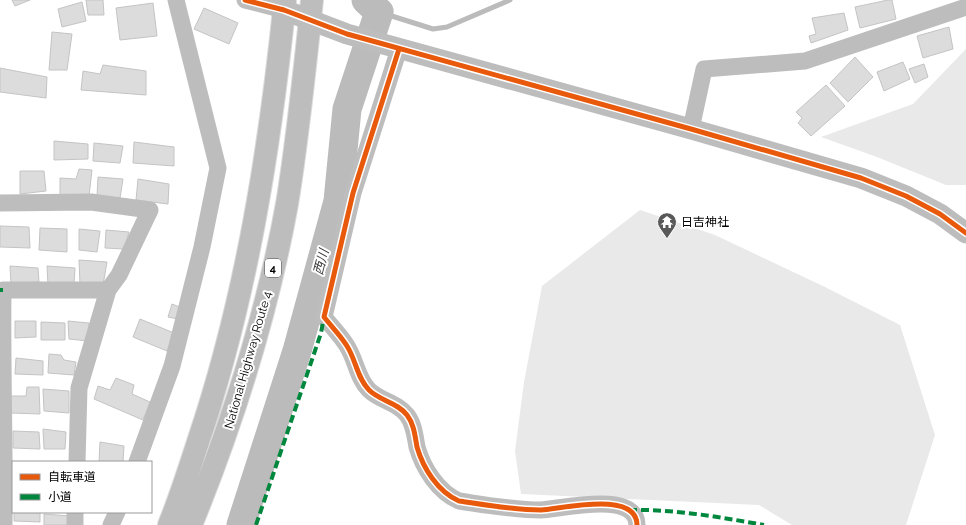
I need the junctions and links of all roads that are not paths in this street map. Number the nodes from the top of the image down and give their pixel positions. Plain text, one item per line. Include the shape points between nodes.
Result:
1 (176, 0) edge
2 (245, 0) edge
3 (285, 5) edge
4 (966, 7) edge
5 (311, 10) edge
6 (392, 47) junction
7 (691, 129) junction
8 (0, 203) edge
9 (966, 233) edge
10 (108, 290) junction
11 (77, 461) edge
12 (137, 461) edge
13 (75, 513) edge
14 (117, 513) edge
15 (4, 525) edge
16 (75, 525) edge
17 (111, 525) edge
18 (169, 525) edge
19 (191, 525) edge
20 (637, 525) edge

1 - 12 street via 218,168 202,247 172,366
2 - 3 street
3 - 5 street
3 - 18 highway, National Highway Route 4 / 4 via 262,179 247,260 229,339 208,413
4 - 7 street via 805,61 704,69
5 - 6 street via 347,34
5 - 19 highway, National Highway Route 4 / 4 via 287,204 267,295 220,452
6 - 7 street
6 - 20 street via 353,193 324,317 348,347 360,378 369,390 402,408 408,416 420,458 428,473 453,499 542,510 586,504 619,506 635,515
7 - 9 street via 862,178 906,196 940,214
8 - 10 street via 91,202 150,210 119,275
10 - 11 street via 80,388
10 - 15 street via 3,290
13 - 16 street
14 - 17 street

